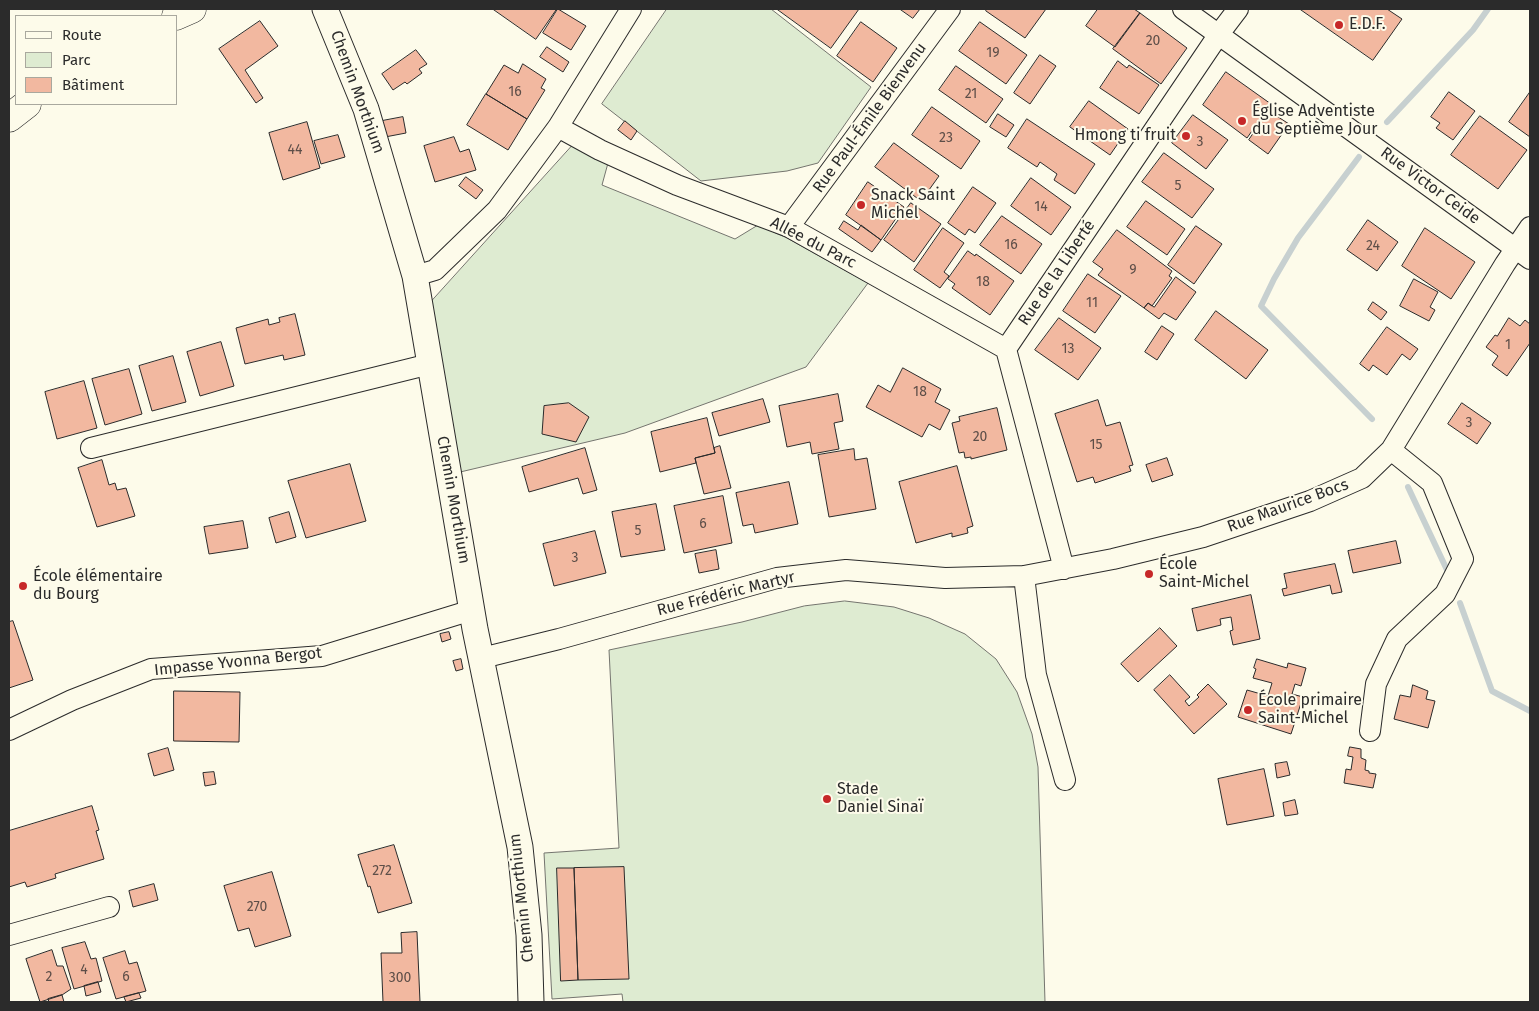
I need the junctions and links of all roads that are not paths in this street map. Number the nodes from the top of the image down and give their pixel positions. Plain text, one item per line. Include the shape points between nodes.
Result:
1 (192, 9) edge
2 (325, 9) edge
3 (631, 9) edge
4 (950, 9) edge
5 (1183, 9) edge
6 (1238, 9) edge
7 (178, 15) edge
8 (1219, 34) junction
9 (26, 105) edge
10 (9, 118) edge
11 (558, 127) junction
12 (789, 227) junction
13 (1530, 227) edge
14 (1523, 254) edge
15 (415, 276) junction
16 (1006, 349) junction
17 (430, 364) junction
18 (91, 448) dead end
19 (1391, 450) junction
20 (1064, 569) junction
21 (1024, 576) junction
22 (472, 610) junction
23 (482, 658) junction
24 (9, 730) edge
25 (1370, 731) dead end
26 (1065, 780) dead end
27 (109, 907) dead end
28 (9, 935) edge
29 (531, 1002) edge

1 - 7 main road
2 - 15 street, Chemin Morthium via 366,109
3 - 11 street
4 - 12 street, Rue Paul-Émile Bienvenu
5 - 8 street, Rue Victor Ceide
6 - 8 street, Rue de la Liberté
8 - 14 street, Rue Victor Ceide
8 - 16 street, Rue de la Liberté
9 - 10 main road
11 - 12 street, Allée du Parc via 676,186
11 - 15 street via 497,210 435,270
12 - 16 street, Allée du Parc
13 - 14 street, Rue Maurice Bocs
14 - 19 street, Rue Maurice Bocs
15 - 17 street, Chemin Morthium
16 - 20 street
17 - 18 street
17 - 22 street, Chemin Morthium
19 - 20 street, Rue Maurice Bocs via 1362,478 1310,501 1203,538
19 - 25 street via 1432,483 1463,559 1445,594 1397,640 1376,684
20 - 21 street, Rue Frédéric Martyr
21 - 23 street, Rue Frédéric Martyr via 945,578 846,570 777,578
21 - 26 street via 1036,675
22 - 23 street, Chemin Morthium
22 - 24 street, Impasse Yvonna Bergot via 322,656 151,669 72,700
23 - 29 street, Chemin Morthium via 520,847 529,935
27 - 28 street

